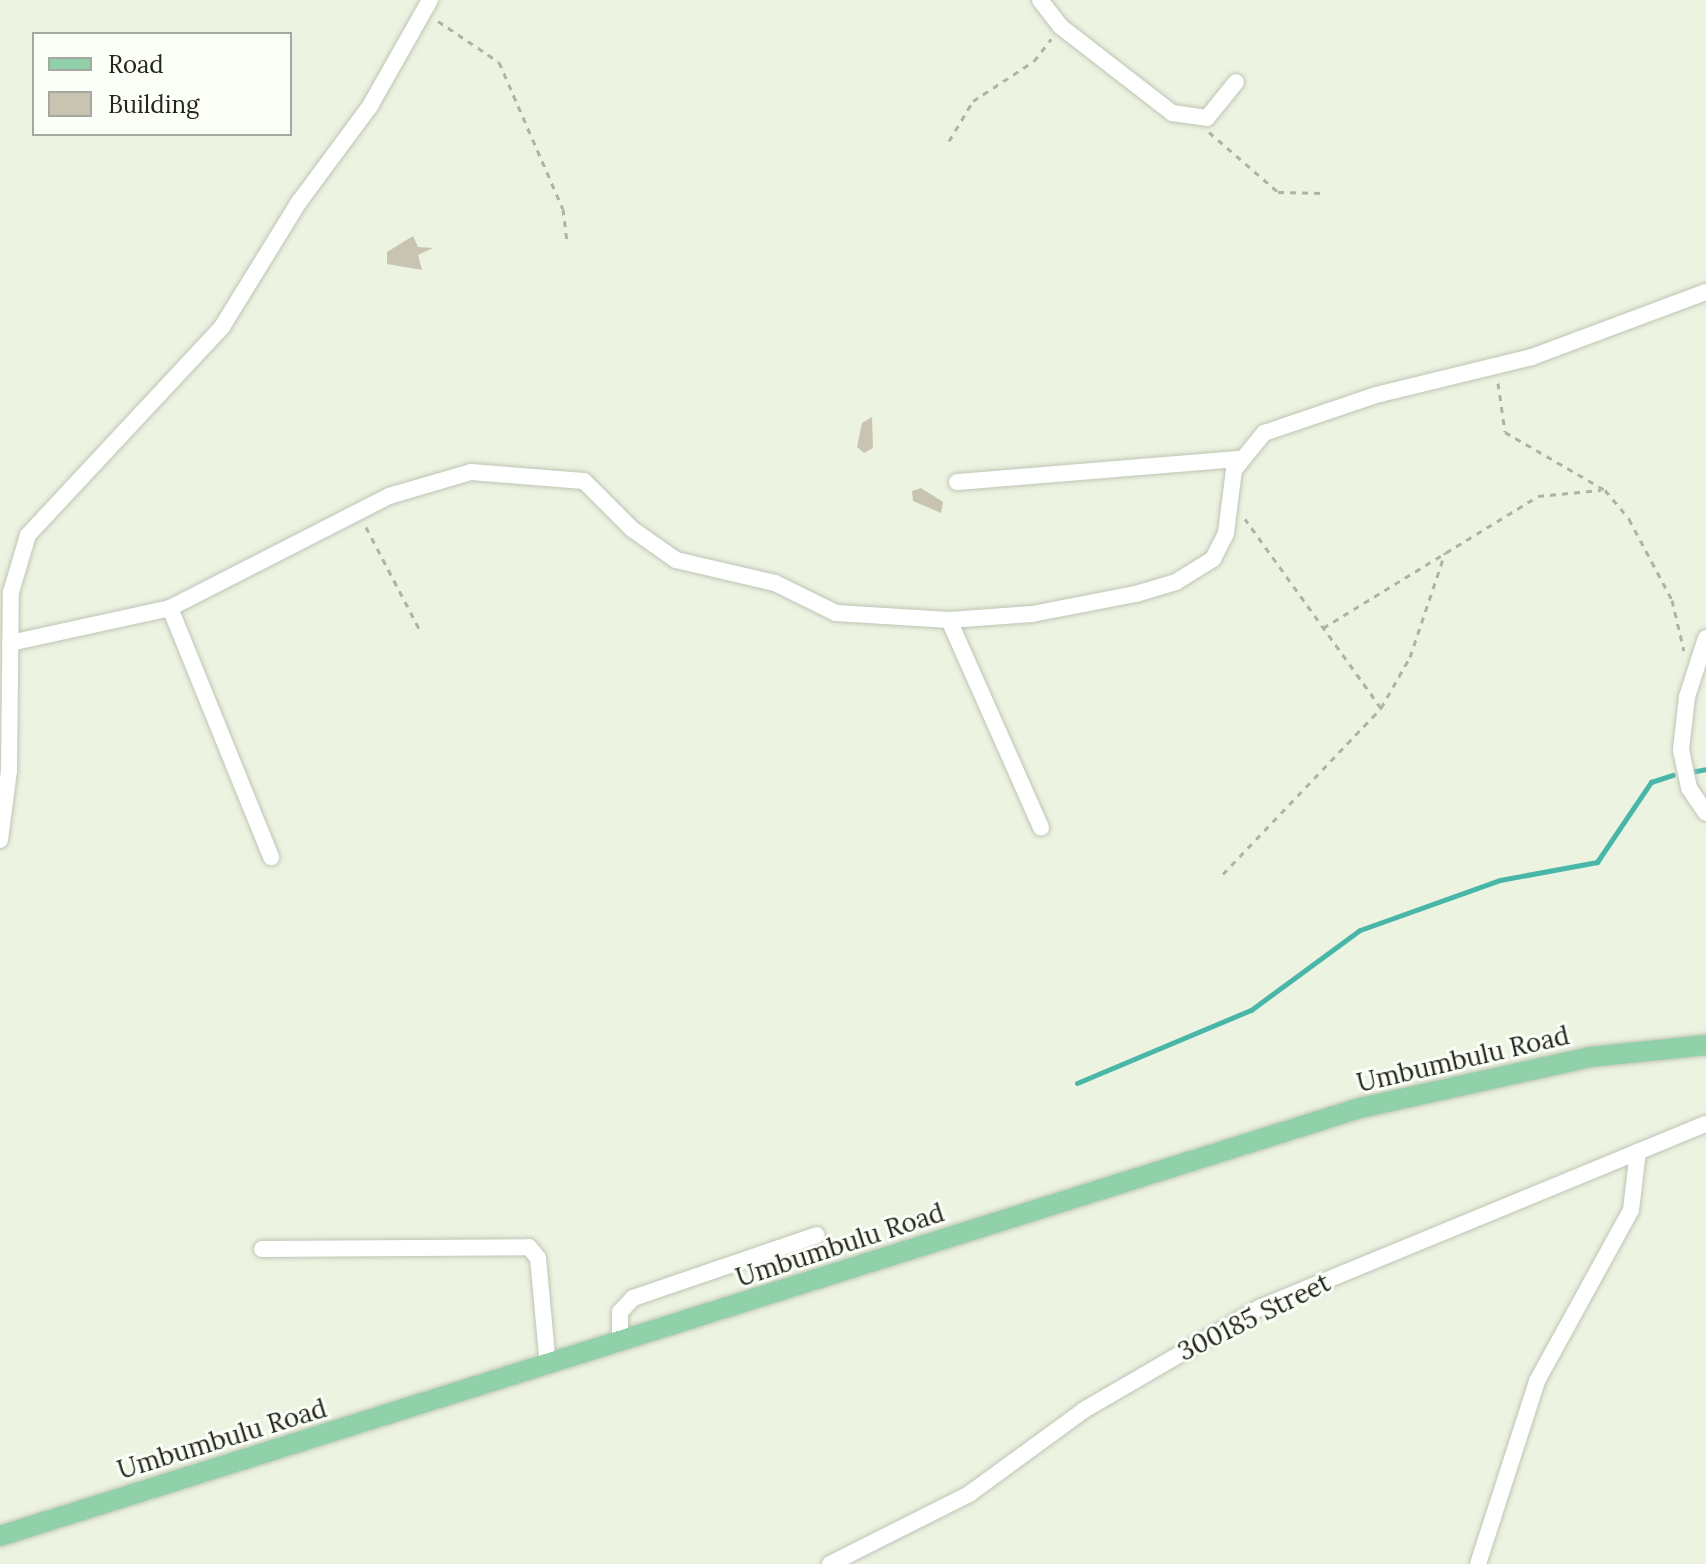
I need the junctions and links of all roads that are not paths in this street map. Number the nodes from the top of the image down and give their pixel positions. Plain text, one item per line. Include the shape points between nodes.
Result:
1 (430, 0) edge
2 (1040, 0) edge
3 (1236, 82) dead end
4 (1706, 292) edge
5 (1239, 459) junction
6 (957, 482) dead end
7 (170, 608) junction
8 (949, 620) junction
9 (1706, 638) edge
10 (10, 643) junction
11 (1706, 813) edge
12 (1041, 828) dead end
13 (0, 840) edge
14 (271, 857) dead end
15 (1706, 1045) edge
16 (1706, 1124) edge
17 (1638, 1151) junction
18 (817, 1235) dead end
19 (262, 1249) dead end
20 (620, 1342) junction
21 (548, 1365) junction
22 (0, 1536) edge
23 (830, 1564) edge
24 (1478, 1564) edge

1 - 10 street via 222,327 35,523 14,576
2 - 3 street via 1060,26 1172,113 1197,121 1215,112
4 - 5 street via 1499,367 1386,392 1264,433
5 - 6 street
5 - 8 street via 1213,559 1176,582 1032,614
7 - 8 street via 441,476 558,474 584,481 632,529 676,560 775,583 836,613
7 - 10 street
7 - 14 street
8 - 12 street
9 - 11 street via 1691,679 1681,750 1689,788
10 - 13 street via 9,771
15 - 20 main road, Umbumbulu Road via 1590,1057 1360,1108
16 - 17 street, 300185 Street
17 - 23 street, 300185 Street via 1259,1308 1084,1410 969,1494
17 - 24 street via 1631,1210 1537,1381
18 - 20 street via 633,1298 620,1312
19 - 21 street via 529,1247 538,1258
20 - 21 main road, Umbumbulu Road
21 - 22 main road, Umbumbulu Road

